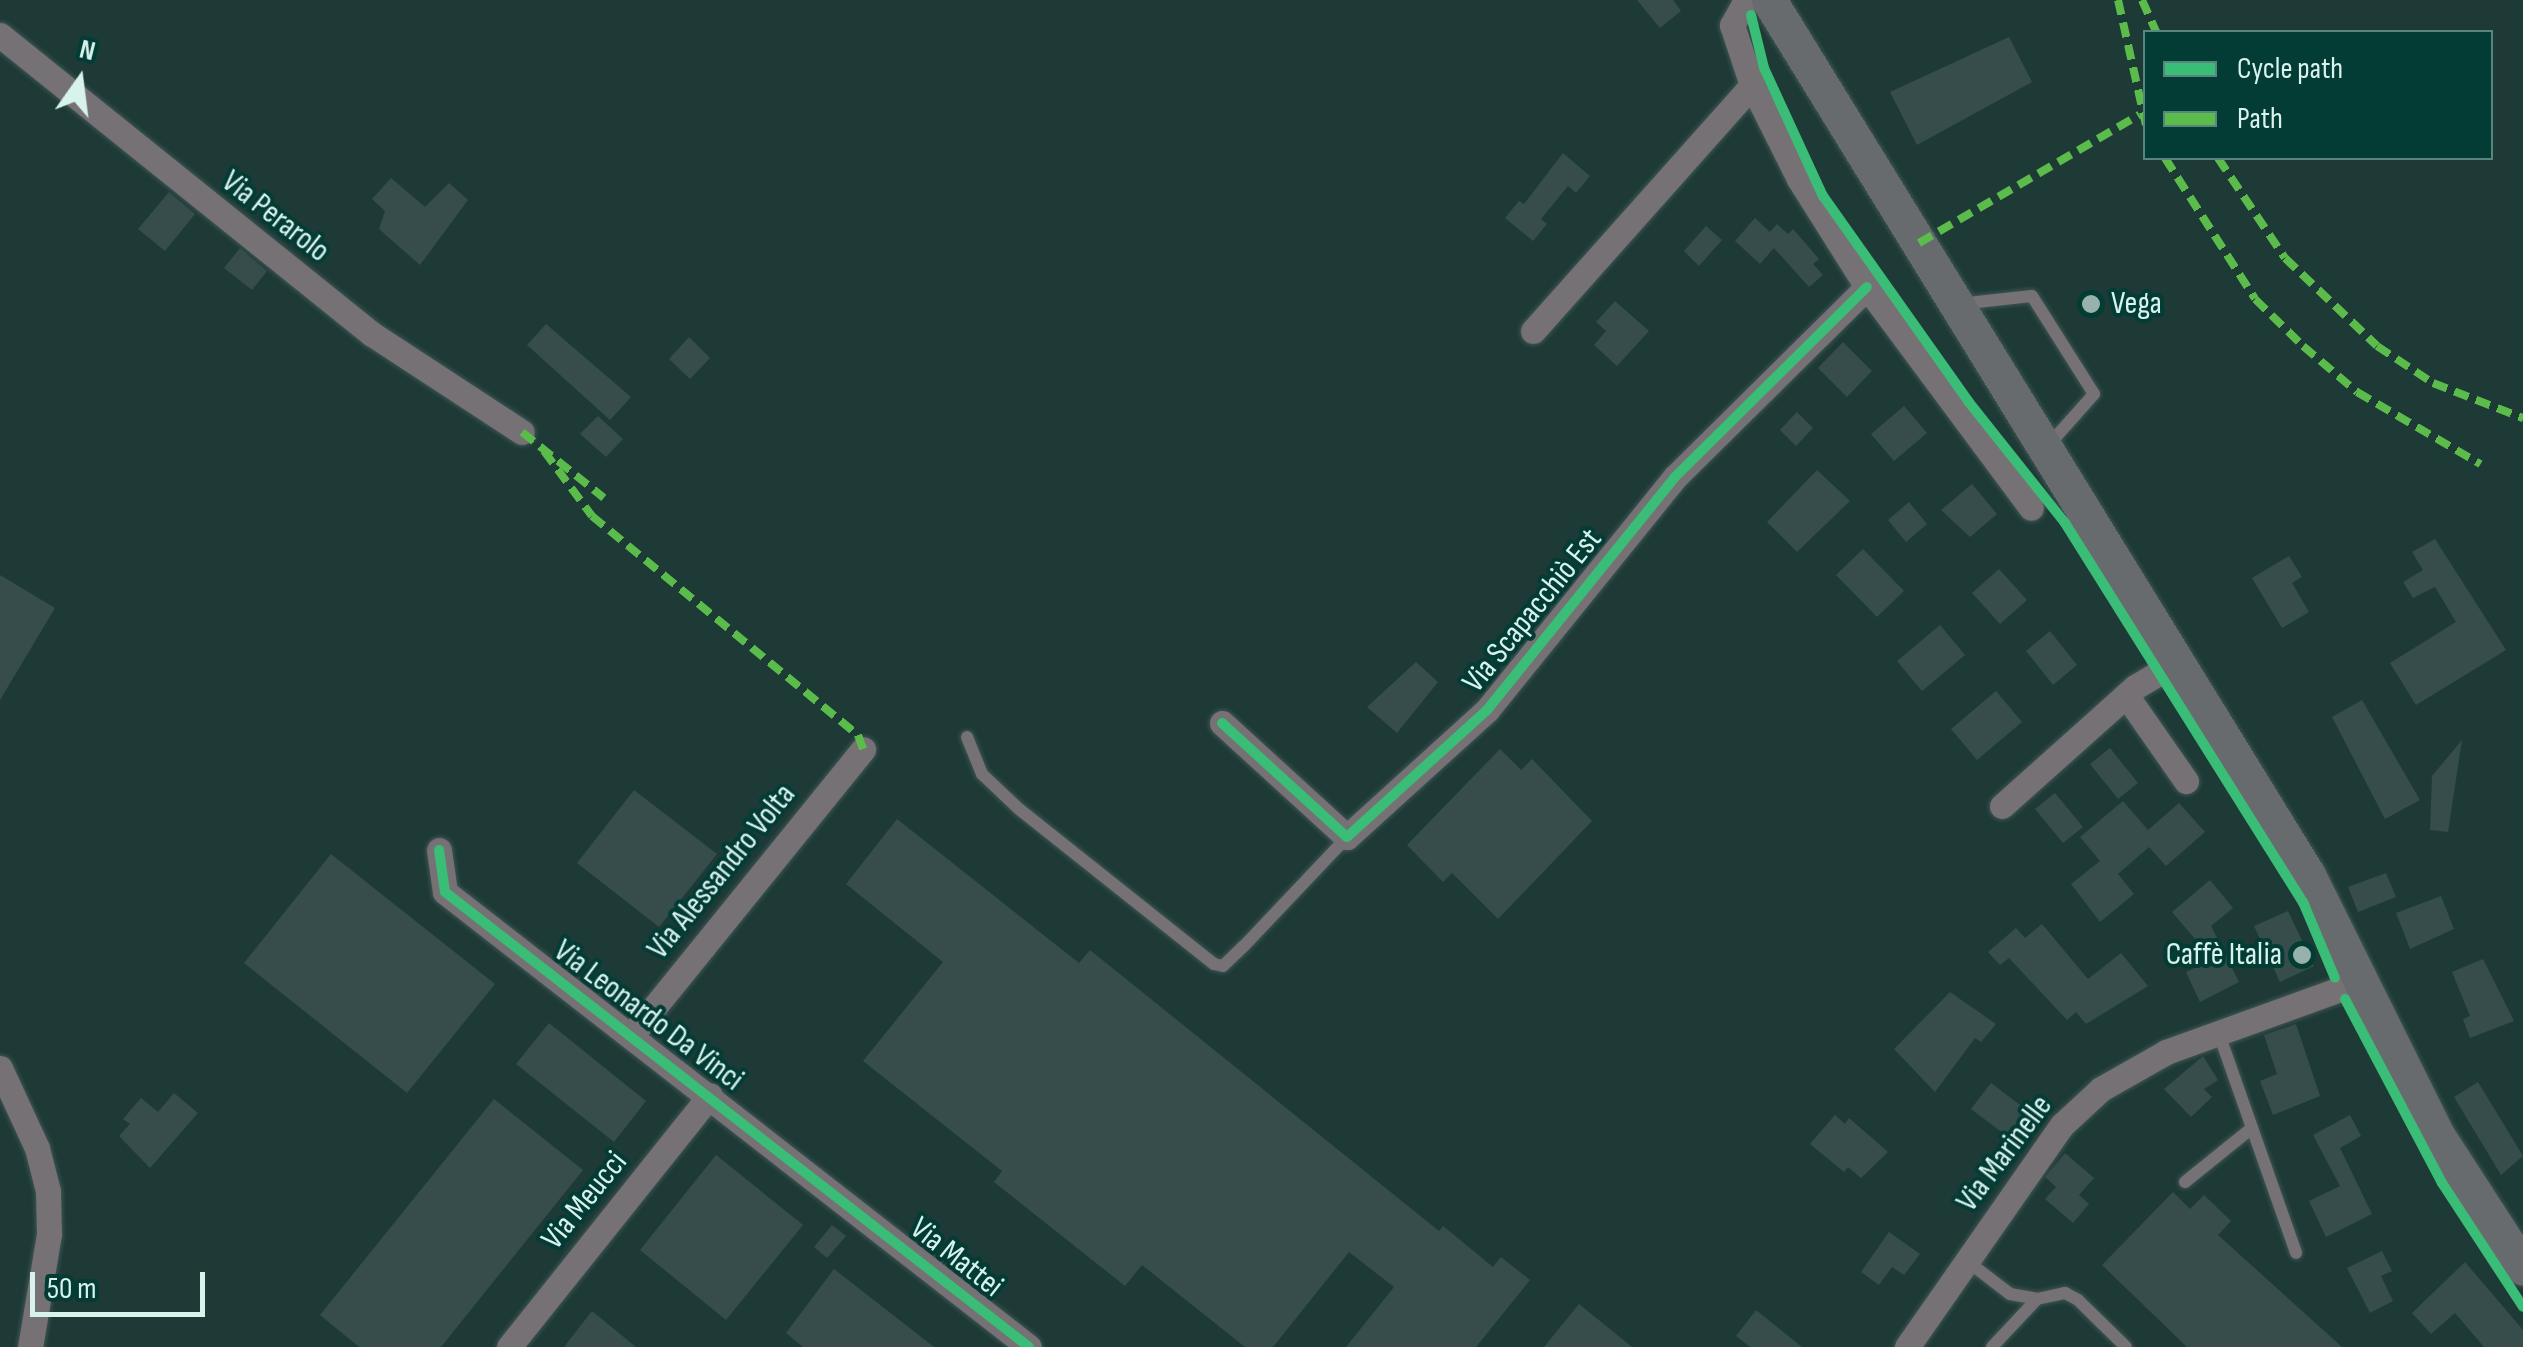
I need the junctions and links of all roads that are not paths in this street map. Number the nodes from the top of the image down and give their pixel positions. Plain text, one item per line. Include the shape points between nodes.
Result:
1 (1746, 0) edge
2 (1768, 0) edge
3 (0, 35) edge
4 (1752, 86) junction
5 (1867, 287) junction
6 (1957, 305) junction
7 (1533, 330) dead end
8 (522, 432) dead end
9 (2046, 449) junction
10 (2030, 508) dead end
11 (2176, 662) junction
12 (2126, 695) junction
13 (1222, 723) dead end
14 (967, 737) dead end
15 (864, 748) dead end
16 (2186, 781) dead end
17 (2002, 806) dead end
18 (1347, 837) junction
19 (439, 850) dead end
20 (2362, 982) junction
21 (2219, 1034) junction
22 (632, 1036) junction
23 (0, 1068) edge
24 (710, 1095) junction
25 (2252, 1128) junction
26 (2184, 1182) dead end
27 (853, 1208) joint
28 (2296, 1253) dead end
29 (1967, 1261) junction
30 (2523, 1268) edge
31 (2037, 1299) junction
32 (30, 1347) edge
33 (509, 1347) edge
34 (1029, 1347) edge
35 (1907, 1347) edge
36 (1992, 1347) edge
37 (2126, 1347) edge

1 - 4 street via 1732,25
2 - 6 main road
3 - 8 street, Via Perarolo via 372,334
4 - 5 street via 1799,180
4 - 7 street
5 - 10 street
5 - 18 street, Via Scapacchiò Est via 1675,477 1487,710
6 - 9 main road
6 - 9 lane via 2032,296 2094,394
9 - 11 main road
11 - 12 street
11 - 20 main road via 2308,876
12 - 16 street
12 - 17 street
13 - 18 street
14 - 18 lane via 982,774 1019,809 1214,964 1223,966 1234,956
15 - 22 street, Via Alessandro Volta
19 - 22 street, Via Leonardo Da Vinci via 446,892
20 - 21 street, Via Marinelle
20 - 30 main road via 2437,1135
21 - 25 lane
21 - 29 street, Via Marinelle via 2166,1052 2100,1088 2062,1125
22 - 24 street, Via Leonardo Da Vinci
23 - 32 street via 37,1148 48,1192 49,1234
24 - 27 street, Via Leonardo Da Vinci
24 - 33 street, Via Meucci
25 - 26 lane
25 - 28 lane
27 - 34 street, Via Mattei
29 - 31 lane via 2010,1294
29 - 35 street, Via Marinelle
31 - 36 lane
31 - 37 lane via 2065,1293 2078,1300

